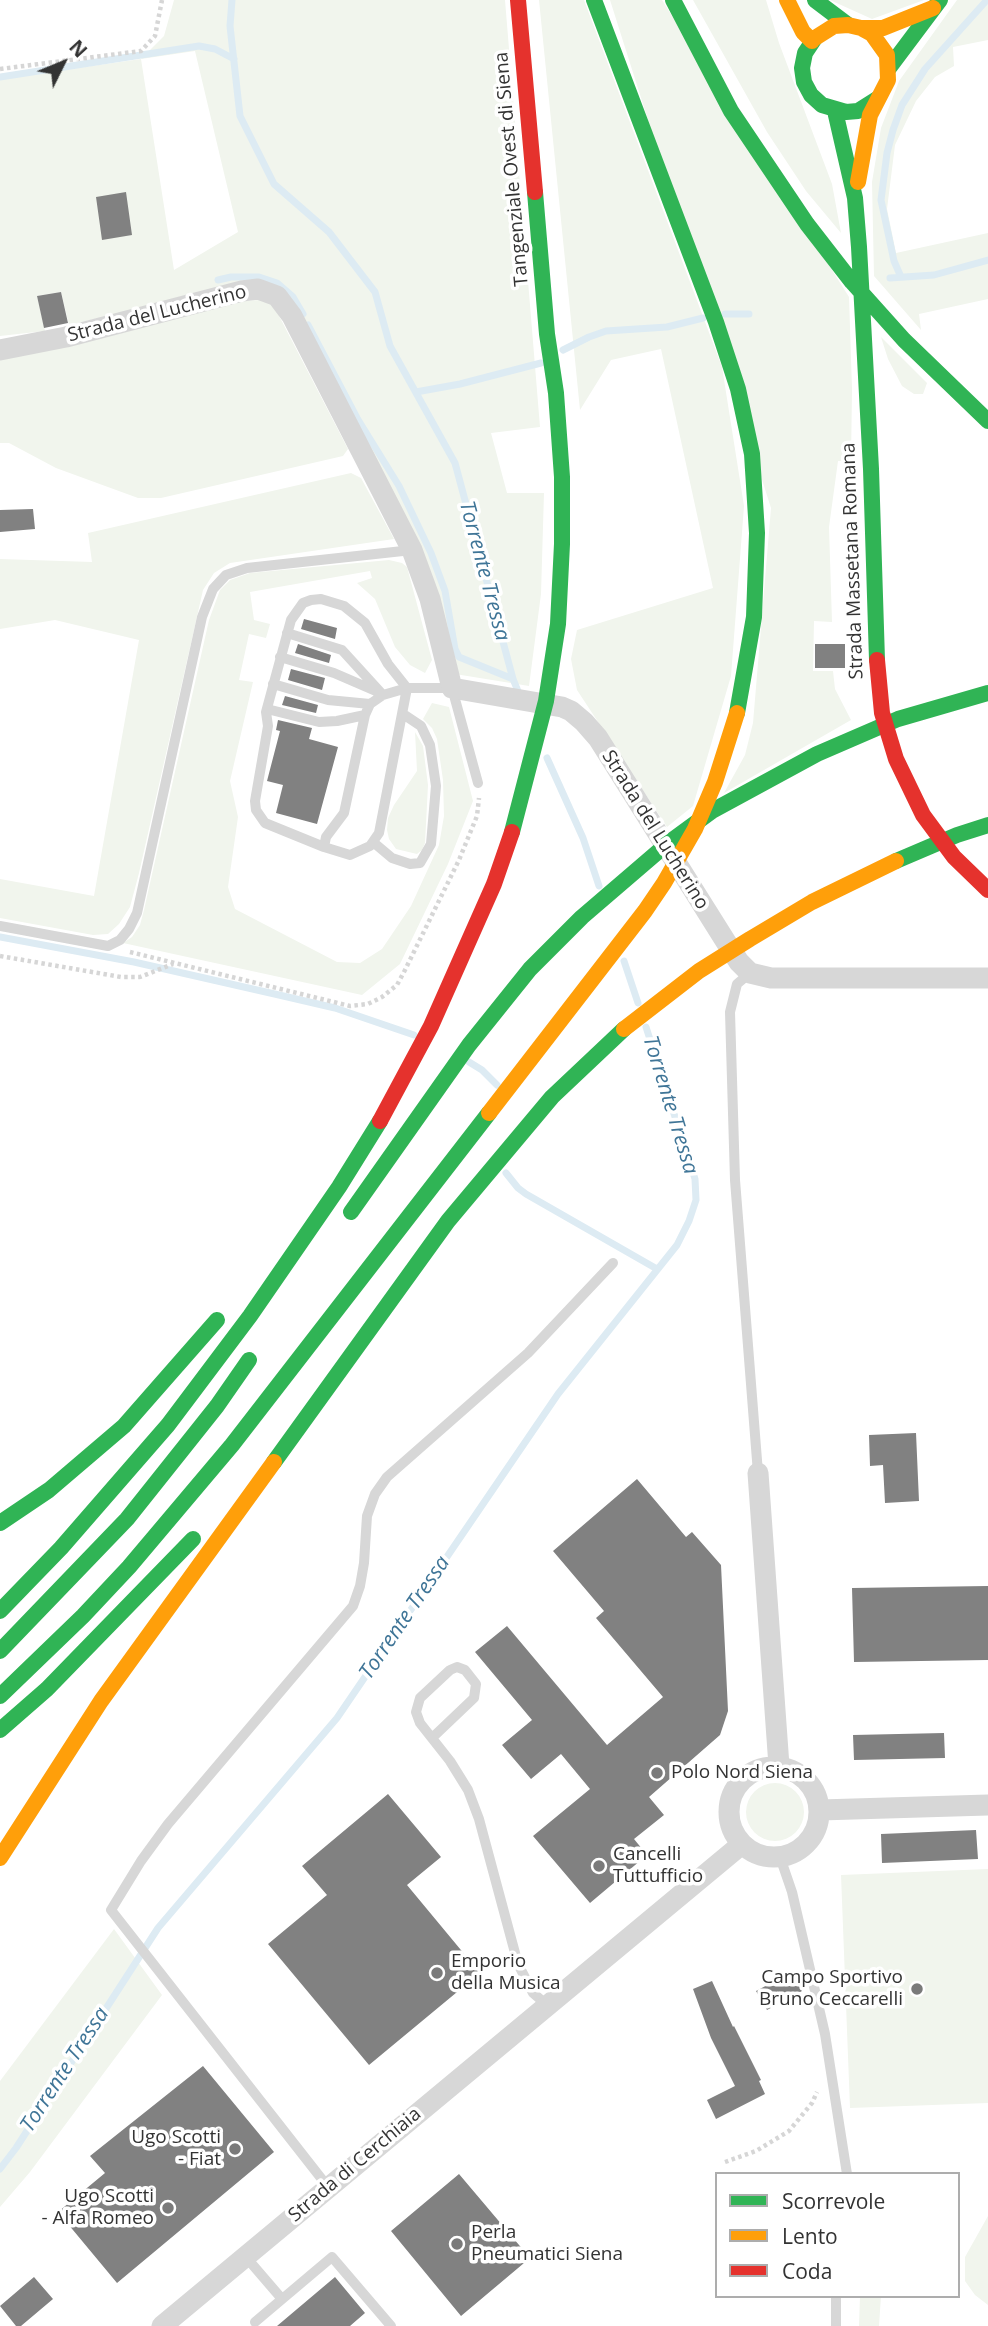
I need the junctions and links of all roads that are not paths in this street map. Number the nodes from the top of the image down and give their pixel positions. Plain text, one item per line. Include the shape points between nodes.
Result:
1 (518, 0) edge
2 (594, 0) edge
3 (673, 0) edge
4 (787, 0) edge
5 (815, 0) edge
6 (938, 3) edge
7 (854, 26) junction
8 (812, 41) junction
9 (889, 68) junction
10 (877, 99) junction
11 (835, 111) junction
12 (855, 198) junction
13 (0, 350) edge
14 (988, 421) edge
15 (412, 550) junction
16 (287, 633) junction
17 (281, 657) junction
18 (273, 684) junction
19 (407, 688) junction
20 (452, 688) junction
21 (988, 693) edge
22 (383, 695) junction
23 (267, 709) junction
24 (368, 710) junction
25 (403, 714) junction
26 (478, 783) road end
27 (988, 825) edge
28 (373, 842) junction
29 (324, 847) junction
30 (988, 890) edge
31 (0, 926) edge
32 (750, 973) junction
33 (988, 978) edge
34 (383, 1104) junction
35 (339, 1231) dead end
36 (286, 1237) dead end
37 (613, 1263) dead end
38 (227, 1309) dead end
39 (255, 1351) dead end
40 (305, 1420) junction
41 (758, 1474) joint
42 (219, 1511) dead end
43 (0, 1523) edge
44 (200, 1532) dead end
45 (0, 1611) edge
46 (0, 1651) edge
47 (0, 1696) edge
48 (0, 1730) edge
49 (432, 1738) junction
50 (779, 1766) junction
51 (988, 1805) edge
52 (820, 1810) junction
53 (742, 1844) junction
54 (780, 1857) junction
55 (0, 1858) edge
56 (547, 2005) junction
57 (847, 2172) edge
58 (328, 2187) junction
59 (245, 2256) junction
60 (836, 2298) edge
61 (282, 2299) junction
62 (255, 2322) dead end
63 (162, 2326) edge
64 (391, 2326) edge
65 (836, 2326) edge

1 - 34 main road, Tangenziale Ovest di Siena via 547,334 552,486 552,565 536,698 513,793 485,877
2 - 47 main road via 733,369 752,454 754,617 737,712 705,806 664,883 203,1480 130,1567
3 - 14 main road via 731,111 807,224 904,340
4 - 8 main road
5 - 7 main road
6 - 7 main road via 895,24
6 - 9 main road, Strada Massetana Romana
7 - 8 main road via 834,26
7 - 9 main road via 881,44
8 - 11 main road via 802,68 804,82 811,95
9 - 10 main road, Strada Massetana Romana
10 - 11 main road via 858,111
10 - 12 main road, Strada Massetana Romana
11 - 12 main road, Strada Massetana Romana
12 - 30 main road, Strada Massetana Romana via 868,416 874,637 883,712 897,759 923,815 954,858
13 - 15 street, Strada del Lucherino via 226,294 267,291 277,296 292,316
15 - 20 street, Strada del Lucherino via 430,599
15 - 31 lane via 247,568 226,575 213,589 202,617 137,913 129,929 108,946
16 - 17 lane
16 - 19 lane via 303,603 321,599 344,606 365,623
16 - 22 lane via 342,650
17 - 18 lane
17 - 22 lane via 334,673
18 - 23 lane
18 - 24 lane
19 - 20 lane
19 - 22 lane
19 - 25 lane
20 - 26 lane
20 - 32 street, Strada del Lucherino via 562,707 576,714 598,738
21 - 35 main road via 898,719 817,754 712,810 667,844 530,969 455,1064
22 - 24 lane
23 - 24 lane via 319,722
23 - 29 lane via 255,801 259,817
24 - 29 lane via 344,813
25 - 28 lane via 379,833
25 - 28 lane via 421,726 430,745 436,786 431,844 420,863 410,864 391,858
27 - 40 main road via 915,853 812,902 699,971 635,1020 587,1062 520,1133 448,1221
28 - 29 lane via 350,855
32 - 33 street via 771,978
32 - 41 lane via 733,994 730,1038 735,1180
34 - 36 main road
34 - 45 main road via 317,1219 195,1391 114,1490
37 - 58 lane via 528,1353 387,1477 367,1516 364,1563 353,1606 168,1824 111,1910
38 - 43 main road via 124,1426 49,1490
39 - 46 main road via 127,1519
40 - 42 main road
40 - 55 main road via 101,1701
41 - 50 street
44 - 48 main road via 47,1689
49 - 49 lane via 474,1698 476,1685 465,1670 450,1670 420,1698 416,1712
49 - 56 lane via 471,1797 518,1964 533,1993
50 - 52 street via 811,1786
50 - 53 street via 751,1772 732,1793 730,1822
51 - 52 street
52 - 54 street via 809,1841
53 - 54 street via 755,1853
53 - 56 street, Strada di Cerchiaia
54 - 57 lane via 830,2062
56 - 58 street, Strada di Cerchiaia
58 - 59 street, Strada di Cerchiaia
59 - 61 lane
59 - 63 street, Strada di Cerchiaia
60 - 65 lane
61 - 62 lane
61 - 64 lane via 332,2257

